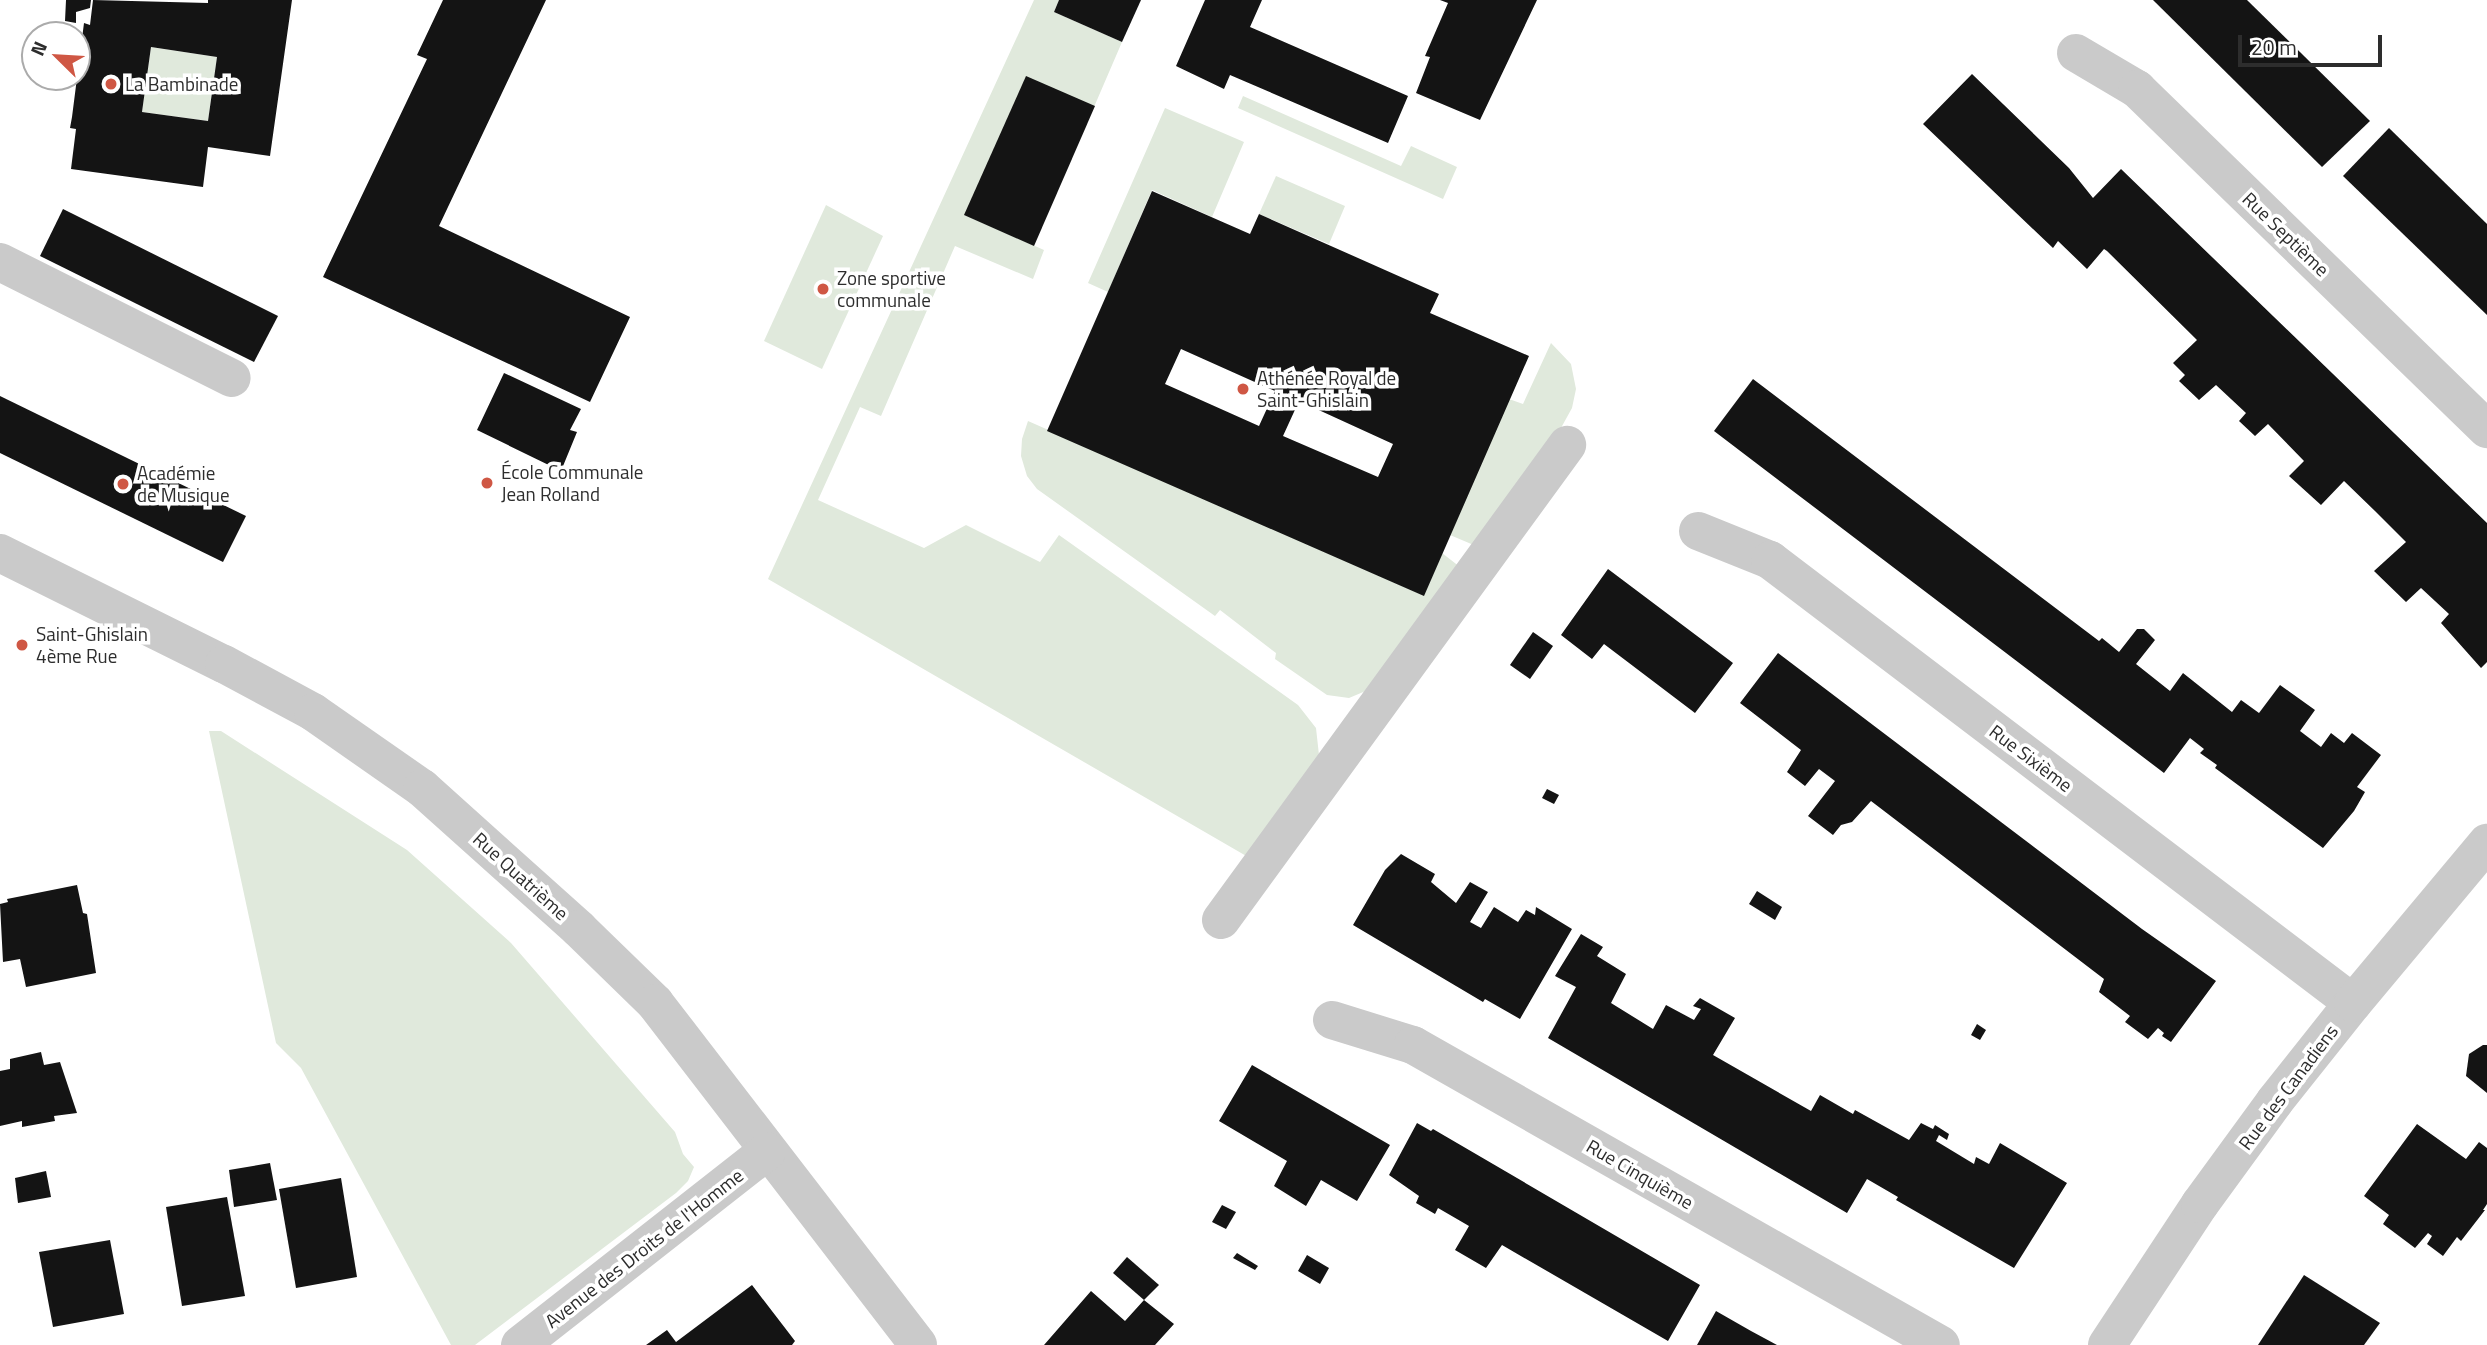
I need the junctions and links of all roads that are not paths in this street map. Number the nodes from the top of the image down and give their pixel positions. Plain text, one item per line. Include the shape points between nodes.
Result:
1 (2076, 53) dead end
2 (0, 262) edge
3 (232, 377) dead end
4 (2487, 429) edge
5 (1567, 445) dead end
6 (1698, 531) dead end
7 (0, 553) edge
8 (2487, 843) edge
9 (1221, 920) dead end
10 (2353, 1003) junction
11 (1332, 1020) dead end
12 (767, 1151) junction
13 (520, 1345) edge
14 (918, 1345) edge
15 (1941, 1345) edge
16 (2107, 1345) edge

1 - 4 street, Rue Septième via 2137,89
2 - 3 street
5 - 9 street
6 - 10 street, Rue Sixième via 1770,560
7 - 12 street, Rue Quatrième via 302,706 422,788 655,1003
8 - 10 street, Rue des Canadiens
10 - 16 street, Rue des Canadiens via 2200,1204
11 - 15 street, Rue Cinquième via 1413,1045
12 - 13 street, Avenue des Droits de l'Homme
12 - 14 street, Rue Quatrième

